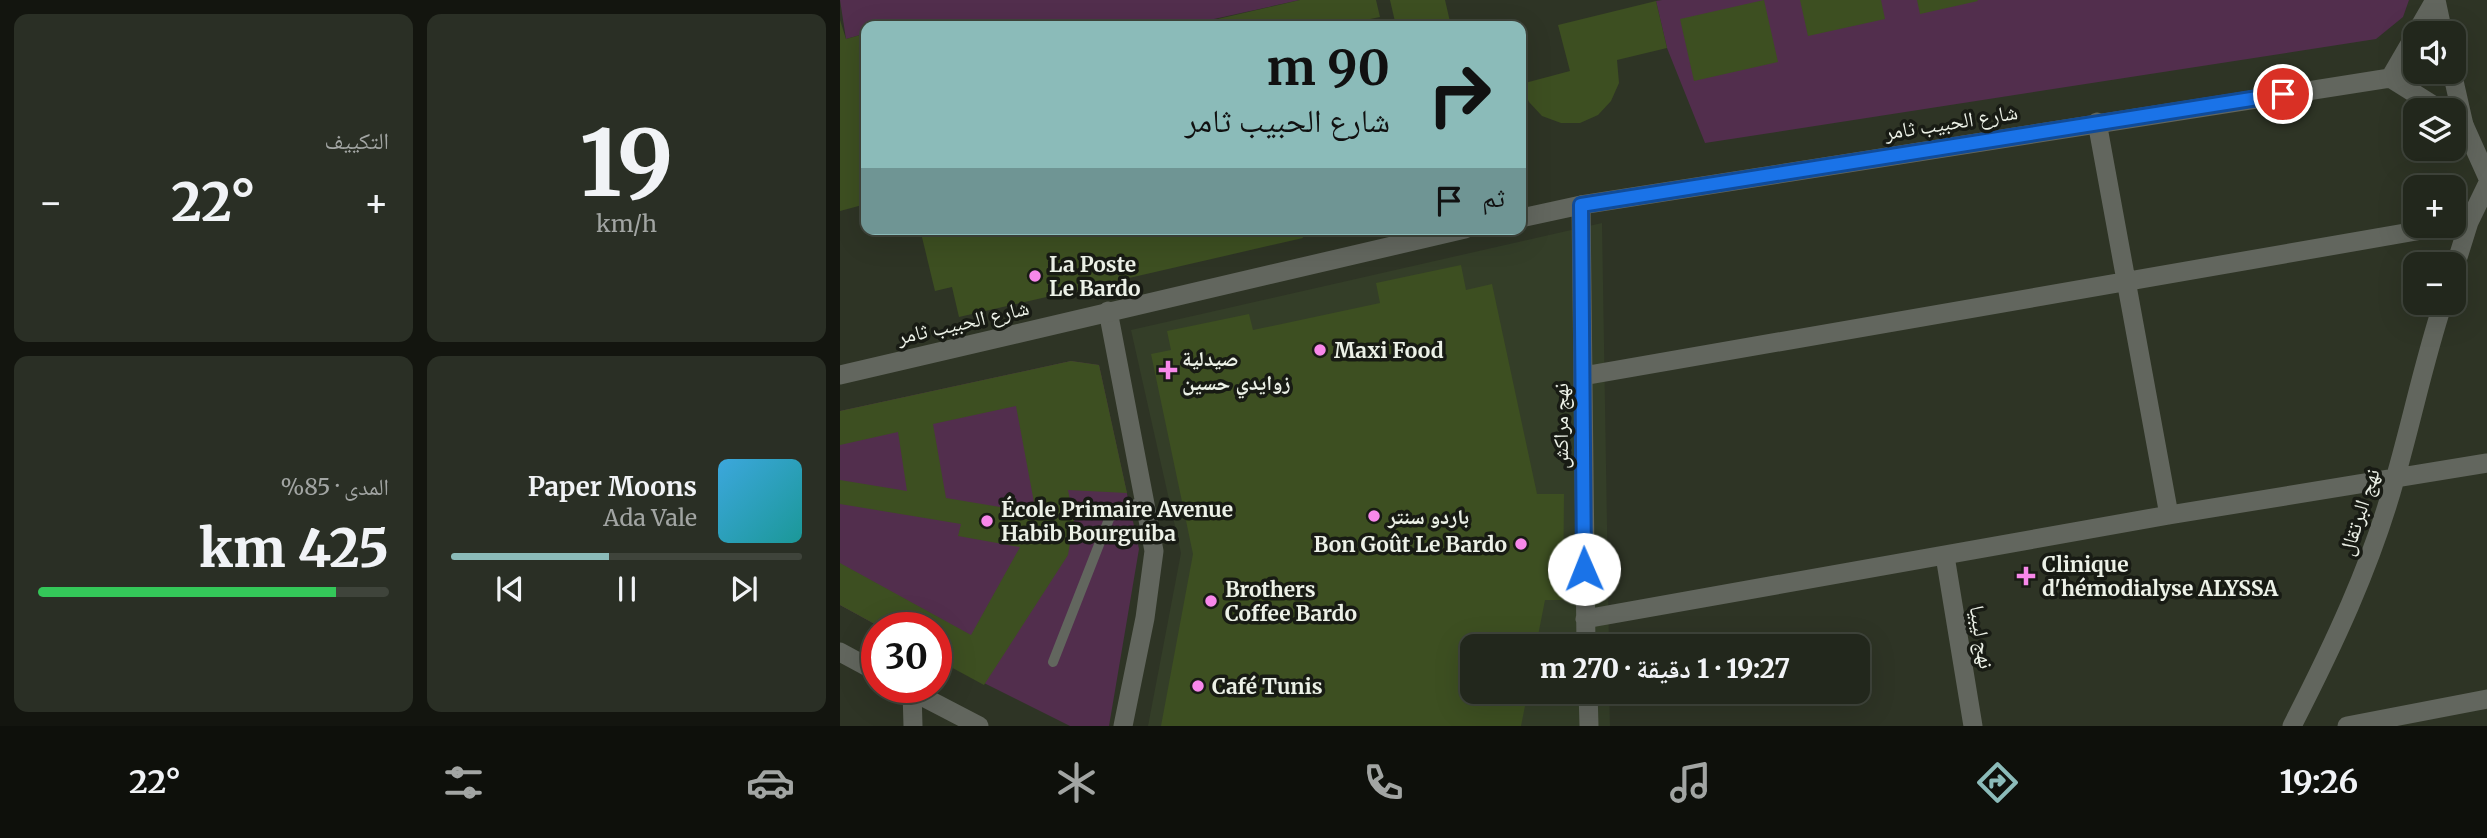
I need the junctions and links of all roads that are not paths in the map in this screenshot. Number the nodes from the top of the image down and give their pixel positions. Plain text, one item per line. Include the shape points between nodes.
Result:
1 (2436, 0) edge
2 (2424, 21) edge
3 (2440, 21) edge
4 (2403, 56) edge
5 (2390, 78) junction
6 (2422, 98) edge
7 (2097, 122) junction
8 (2466, 135) edge
9 (2487, 176) edge
10 (2487, 185) edge
11 (1581, 205) junction
12 (2466, 216) edge
13 (1526, 217) edge
14 (2403, 233) edge
15 (1439, 235) edge
16 (2128, 282) junction
17 (1108, 311) junction
18 (2440, 315) edge
19 (840, 375) edge
20 (1583, 376) junction
21 (2487, 463) edge
22 (2395, 480) junction
23 (1146, 500) junction
24 (2169, 515) junction
25 (1945, 556) junction
26 (1585, 619) junction
27 (1586, 634) edge
28 (840, 652) edge
29 (1053, 662) dead end
30 (861, 663) edge
31 (2487, 699) edge
32 (911, 703) edge
33 (935, 703) edge
34 (1588, 704) edge
35 (913, 726) edge
36 (979, 726) edge
37 (1124, 726) edge
38 (1589, 726) edge
39 (1973, 726) edge
40 (2292, 726) edge
41 (2347, 726) edge

1 - 2 street
1 - 3 street
4 - 5 street
5 - 6 street
5 - 7 street, شارع الحبيب ثامر
7 - 11 street, شارع الحبيب ثامر
7 - 16 street
8 - 9 street
10 - 12 street
11 - 13 street, شارع الحبيب ثامر
11 - 20 street, نهج مراكش
14 - 16 street
15 - 17 street, شارع الحبيب ثامر
16 - 20 street
16 - 24 street
17 - 19 street, شارع الحبيب ثامر
17 - 23 street
18 - 22 street, نهج البرتقال
20 - 26 street, نهج مراكش
21 - 22 street
22 - 24 street
22 - 40 street, نهج البرتقال via 2350,608
23 - 29 lane via 1111,514
23 - 37 street via 1154,551 1152,572
24 - 25 street
25 - 26 street
25 - 39 street, نهج ليبيا
26 - 27 street, نهج مراكش
28 - 30 street
31 - 41 street
32 - 35 street
33 - 36 street
34 - 38 street

